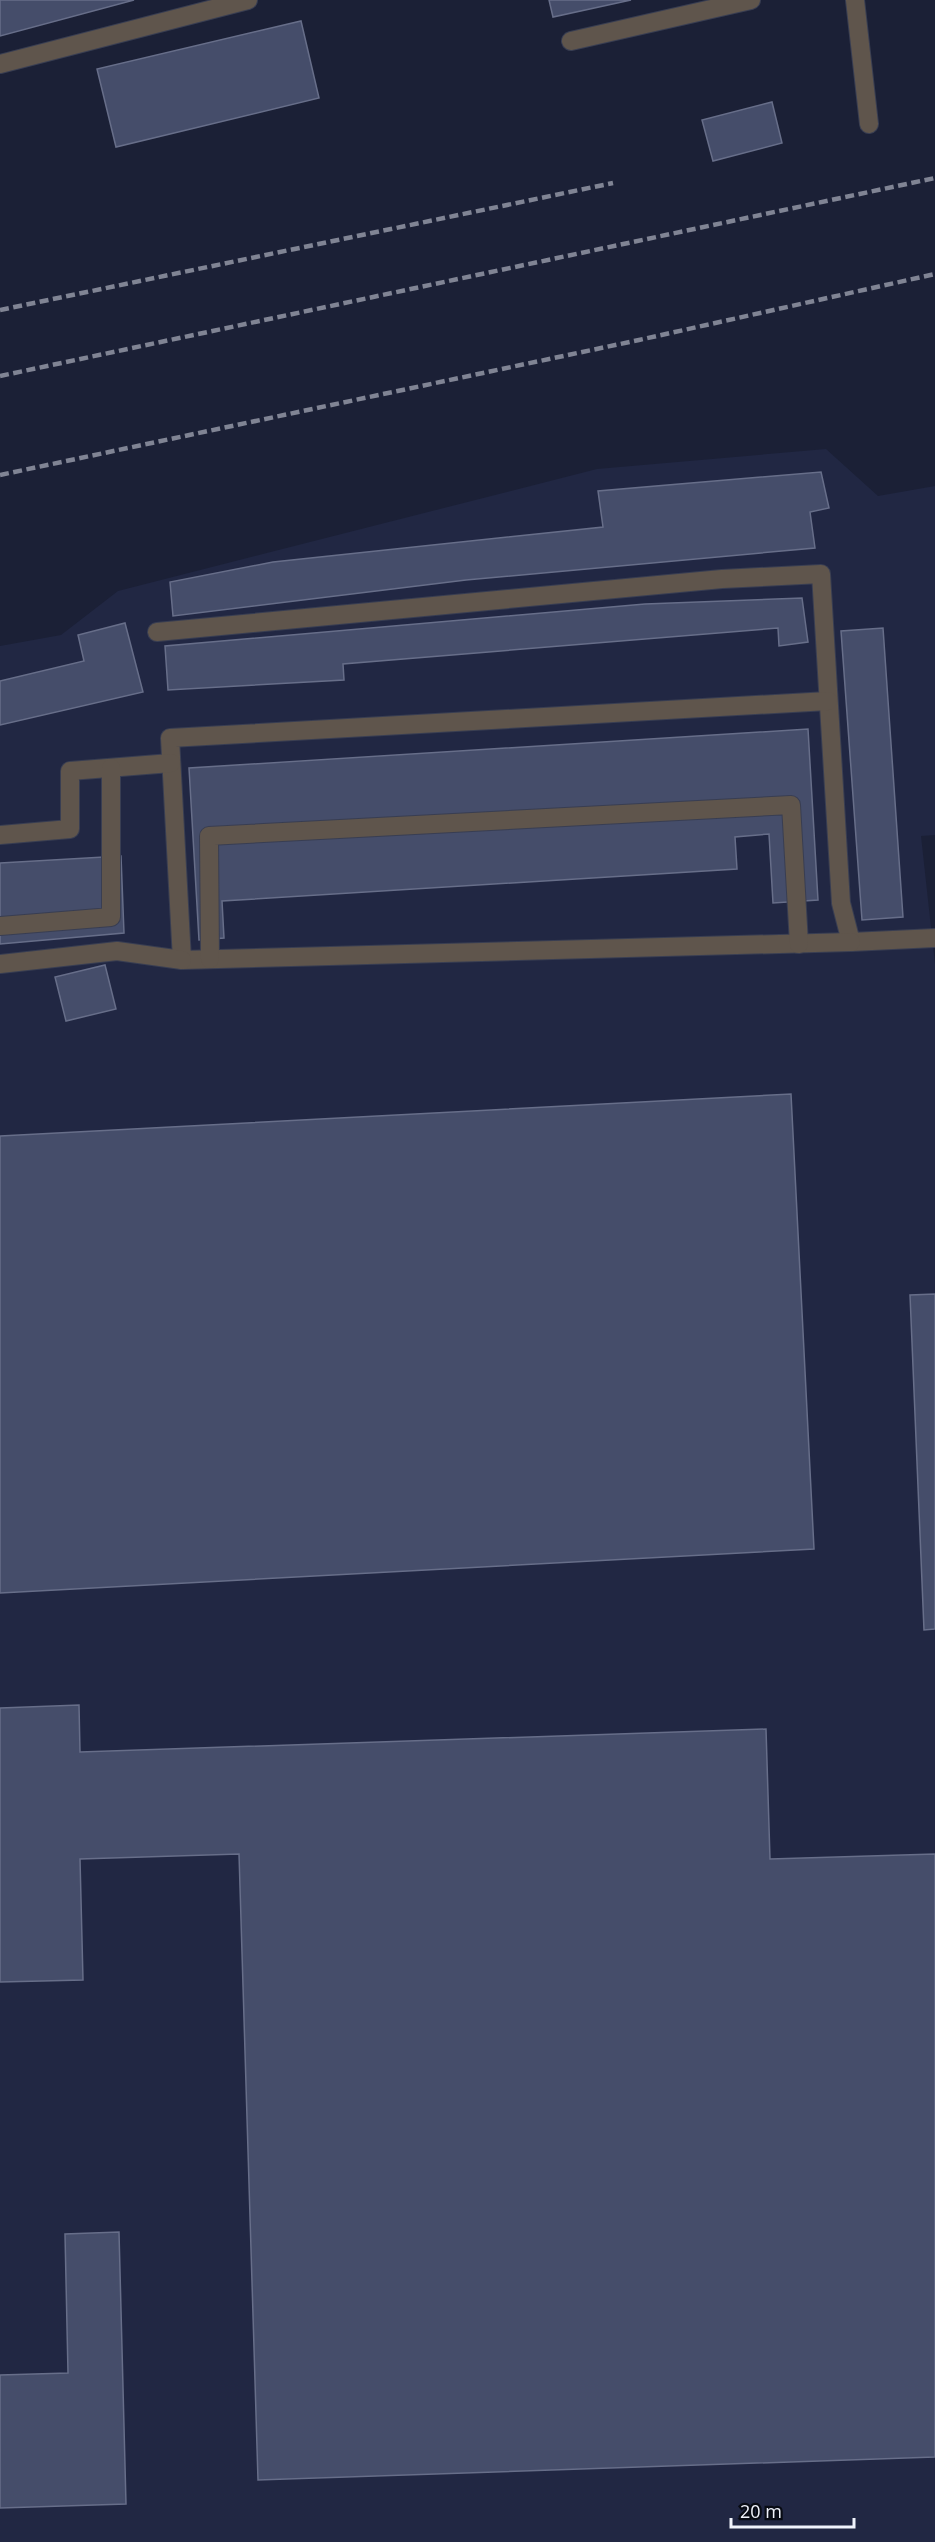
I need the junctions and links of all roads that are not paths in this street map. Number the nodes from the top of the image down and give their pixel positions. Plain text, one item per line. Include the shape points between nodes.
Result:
1 (248, 0) edge
2 (751, 0) edge
3 (855, 0) edge
4 (571, 41) dead end
5 (0, 64) edge
6 (869, 124) dead end
7 (157, 632) dead end
8 (828, 701) junction
9 (171, 763) junction
10 (111, 768) junction
11 (0, 835) edge
12 (0, 926) edge
13 (935, 938) edge
14 (851, 942) junction
15 (800, 944) junction
16 (210, 959) junction
17 (182, 960) junction
18 (0, 964) edge

1 - 5 lane
2 - 4 lane
3 - 6 lane
7 - 8 lane via 722,579 820,574
8 - 9 lane via 170,738
8 - 14 lane via 841,903
9 - 10 lane
9 - 17 lane
10 - 11 lane via 70,771 70,829
10 - 12 lane via 111,917
13 - 14 lane
14 - 15 lane
15 - 16 lane
15 - 16 lane via 791,805 209,836
16 - 17 lane
17 - 18 lane via 117,951

